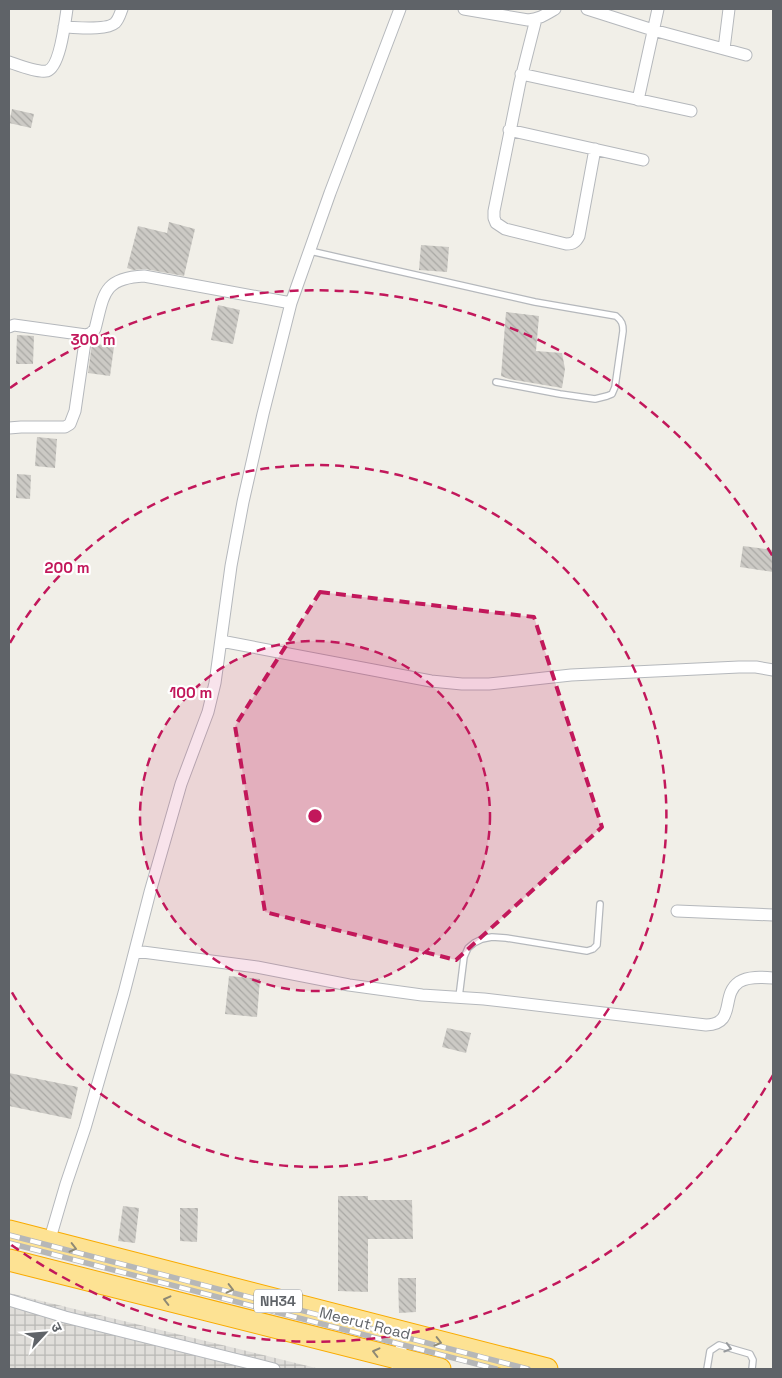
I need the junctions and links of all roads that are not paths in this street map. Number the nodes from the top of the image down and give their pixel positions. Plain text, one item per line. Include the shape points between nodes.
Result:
1 (67, 9) edge
2 (122, 9) edge
3 (400, 9) edge
4 (464, 9) edge
5 (555, 9) edge
6 (586, 9) edge
7 (658, 9) edge
8 (729, 9) edge
9 (536, 19) junction
10 (64, 27) junction
11 (653, 30) junction
12 (724, 49) junction
13 (746, 55) dead end
14 (9, 62) edge
15 (521, 74) junction
16 (638, 100) junction
17 (691, 111) dead end
18 (509, 130) junction
19 (595, 149) junction
20 (643, 160) dead end
21 (310, 251) junction
22 (291, 303) junction
23 (9, 327) edge
24 (86, 335) junction
25 (496, 382) dead end
26 (9, 428) edge
27 (221, 641) junction
28 (773, 670) edge
29 (600, 904) dead end
30 (677, 911) dead end
31 (773, 915) edge
32 (135, 951) junction
33 (773, 978) edge
34 (459, 998) junction
35 (9, 1231) edge
36 (49, 1242) junction
37 (9, 1260) edge
38 (9, 1300) edge
39 (404, 1333) junction
40 (398, 1364) edge
41 (274, 1369) edge
42 (440, 1369) edge
43 (547, 1369) edge
44 (707, 1369) edge
45 (752, 1369) edge

1 - 10 street
2 - 10 street via 109,26
3 - 21 street
4 - 9 street
5 - 9 street
6 - 11 street
7 - 11 street
8 - 12 street
9 - 15 street
10 - 14 street via 55,65 51,69 39,71
11 - 12 street
11 - 16 street
12 - 13 street
15 - 16 street
15 - 18 street
16 - 17 street
18 - 19 street
18 - 19 street via 494,212 496,223 505,229 566,244 577,241 579,236
19 - 20 street
21 - 22 street
21 - 25 lane via 535,302 616,316 623,324 612,394 595,399
22 - 24 street via 144,276 129,277 109,287 95,329
22 - 27 street via 243,502
23 - 24 street via 14,325
24 - 26 street via 75,411 70,424 65,427
27 - 28 street via 462,684 703,668 756,667
27 - 32 street via 208,712 181,784
29 - 34 lane via 597,945 587,951 492,937 474,943 464,957
30 - 31 street
32 - 34 street via 257,967 349,985
32 - 36 street
33 - 34 street via 751,978 737,983 724,1018 713,1025
35 - 36 highway, Meerut Road / NH34
36 -> 39 highway, Meerut Road / NH34
40 -> 37 highway, Meerut Road / NH34
38 - 41 street
39 - 40 street
39 -> 43 highway, Meerut Road / NH34
40 - 42 highway, Meerut Road / NH34
44 -> 45 lane via 710,1351 719,1345 750,1354

